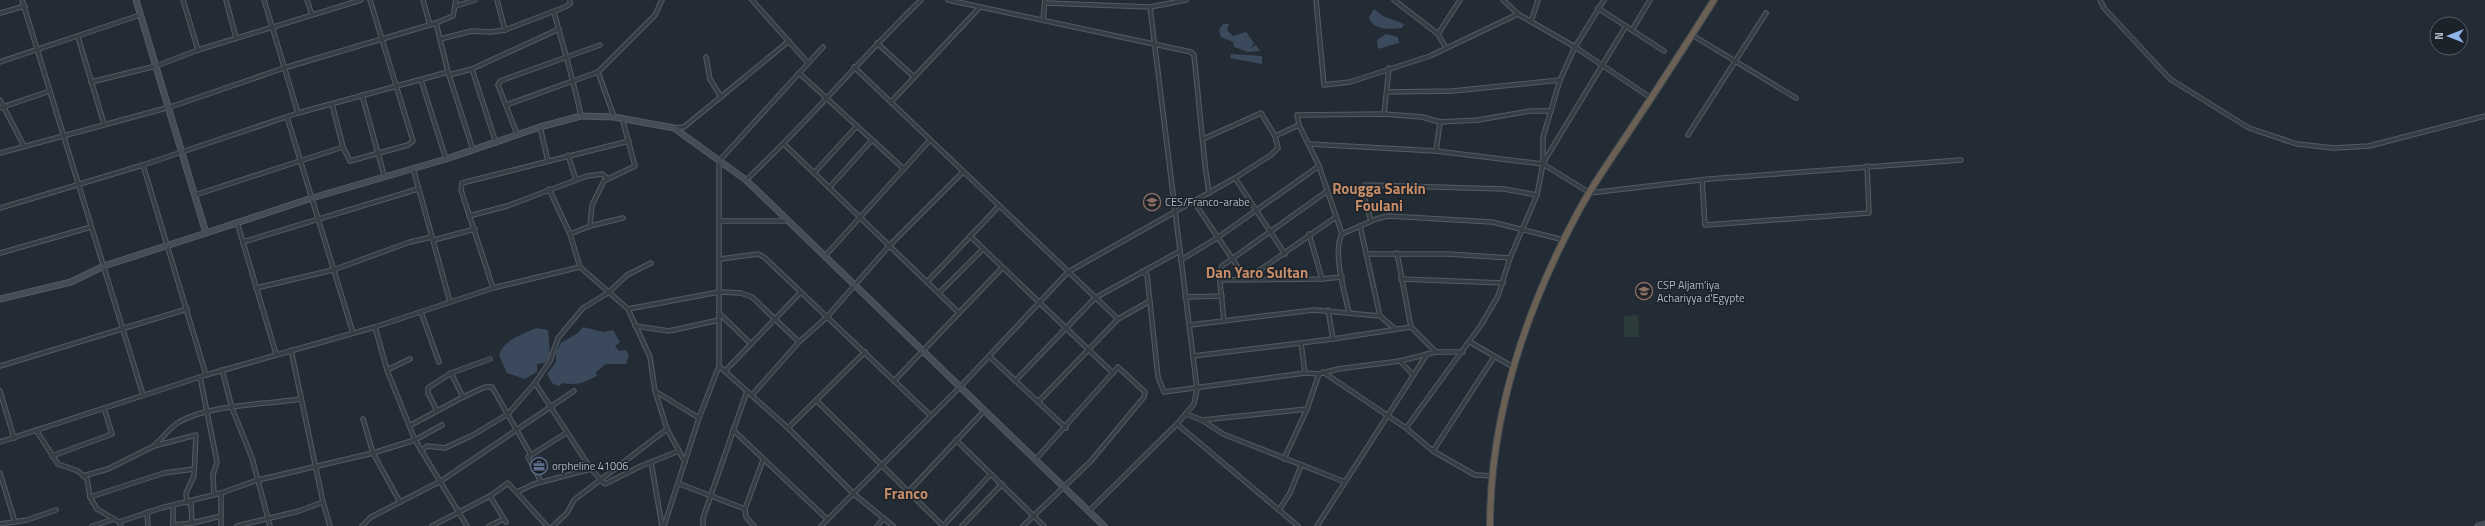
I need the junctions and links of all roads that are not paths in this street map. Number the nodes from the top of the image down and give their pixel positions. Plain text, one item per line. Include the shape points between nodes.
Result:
1 (22, 0) edge
2 (136, 0) edge
3 (183, 0) edge
4 (226, 0) edge
5 (264, 0) edge
6 (308, 0) edge
7 (361, 0) edge
8 (370, 0) edge
9 (423, 0) edge
10 (456, 0) edge
11 (475, 0) edge
12 (497, 0) edge
13 (570, 0) edge
14 (662, 0) edge
15 (752, 0) edge
16 (922, 0) edge
17 (948, 0) edge
18 (1186, 0) edge
19 (1316, 0) edge
20 (1394, 0) edge
21 (1460, 0) edge
22 (1503, 0) edge
23 (1538, 0) edge
24 (1604, 0) edge
25 (1650, 0) edge
26 (1714, 0) edge
27 (2100, 0) edge
28 (960, 1) edge
29 (1045, 2) edge
30 (25, 6) junction
31 (456, 6) junction
32 (980, 7) junction
33 (1150, 7) junction
34 (1598, 8) junction
35 (554, 12) junction
36 (0, 13) edge
37 (1518, 14) junction
38 (1766, 14) dead end
39 (140, 15) junction
40 (312, 15) junction
41 (1043, 20) junction
42 (1531, 22) junction
43 (436, 23) junction
44 (430, 25) junction
45 (1626, 26) junction
46 (272, 27) junction
47 (559, 29) junction
48 (505, 30) junction
49 (1632, 30) junction
50 (1438, 34) junction
51 (1692, 35) junction
52 (78, 37) junction
53 (236, 38) junction
54 (440, 39) junction
55 (381, 40) junction
56 (789, 41) junction
57 (877, 43) junction
58 (1154, 44) junction
59 (600, 45) dead end
60 (823, 47) dead end
61 (1575, 47) junction
62 (1446, 48) junction
63 (39, 50) junction
64 (198, 50) junction
65 (1664, 51) dead end
66 (706, 57) dead end
67 (566, 58) junction
68 (0, 62) edge
69 (1735, 62) junction
70 (808, 63) junction
71 (156, 66) junction
72 (1604, 66) junction
73 (854, 67) junction
74 (284, 68) junction
75 (472, 68) junction
76 (1389, 68) junction
77 (598, 72) junction
78 (448, 73) junction
79 (799, 73) junction
80 (914, 77) junction
81 (421, 80) junction
82 (574, 80) junction
83 (1560, 80) junction
84 (92, 82) junction
85 (395, 85) junction
86 (50, 91) junction
87 (1387, 92) junction
88 (362, 95) junction
89 (721, 96) junction
90 (1651, 98) junction
91 (1796, 98) dead end
92 (826, 99) junction
93 (0, 100) edge
94 (891, 102) junction
95 (332, 104) junction
96 (506, 105) junction
97 (2, 107) edge
98 (170, 107) junction
99 (1551, 111) junction
100 (298, 113) junction
101 (1384, 114) junction
102 (581, 116) junction
103 (2485, 116) edge
104 (287, 117) junction
105 (614, 117) junction
106 (622, 118) junction
107 (1440, 122) junction
108 (104, 124) junction
109 (1299, 125) junction
110 (857, 126) junction
111 (540, 127) junction
112 (674, 128) junction
113 (517, 134) junction
114 (63, 135) junction
115 (1688, 135) dead end
116 (1275, 136) junction
117 (1203, 139) junction
118 (872, 140) junction
119 (930, 140) junction
120 (629, 141) junction
121 (496, 143) junction
122 (784, 144) junction
123 (1310, 144) junction
124 (24, 146) junction
125 (343, 147) junction
126 (473, 150) junction
127 (1436, 151) junction
128 (181, 152) junction
129 (0, 153) edge
130 (379, 153) junction
131 (568, 155) junction
132 (446, 159) junction
133 (300, 160) junction
134 (1961, 160) dead end
135 (548, 161) junction
136 (719, 161) junction
137 (1543, 164) junction
138 (143, 165) junction
139 (1319, 166) junction
140 (1867, 166) junction
141 (413, 168) junction
142 (904, 169) junction
143 (963, 172) junction
144 (814, 173) junction
145 (384, 175) junction
146 (607, 178) junction
147 (1235, 178) junction
148 (576, 180) junction
149 (746, 180) junction
150 (1702, 180) junction
151 (78, 185) junction
152 (829, 188) junction
153 (418, 189) junction
154 (548, 189) junction
155 (1326, 192) junction
156 (1210, 193) junction
157 (1590, 193) junction
158 (195, 195) junction
159 (1538, 195) junction
160 (312, 198) junction
161 (1194, 202) junction
162 (999, 206) junction
163 (0, 208) edge
164 (1255, 211) junction
165 (1175, 212) junction
166 (469, 216) junction
167 (860, 217) junction
168 (1336, 217) junction
169 (622, 218) dead end
170 (318, 219) junction
171 (720, 221) junction
172 (789, 221) junction
173 (1371, 221) junction
174 (237, 222) junction
175 (590, 226) junction
176 (1360, 226) junction
177 (91, 227) junction
178 (475, 229) junction
179 (1521, 230) junction
180 (206, 233) junction
181 (570, 234) junction
182 (1270, 234) junction
183 (1309, 234) junction
184 (1342, 234) junction
185 (970, 236) junction
186 (433, 238) junction
187 (1217, 238) junction
188 (1564, 240) junction
189 (243, 242) junction
190 (167, 245) junction
191 (889, 246) junction
192 (983, 249) junction
193 (1180, 251) junction
194 (0, 253) edge
195 (1397, 253) junction
196 (1285, 254) junction
197 (1366, 254) junction
198 (825, 256) junction
199 (1510, 258) junction
200 (720, 259) junction
201 (1181, 260) junction
202 (1233, 260) junction
203 (651, 263) dead end
204 (104, 266) junction
205 (580, 267) junction
206 (1002, 268) junction
207 (332, 270) junction
208 (1068, 272) junction
209 (1142, 272) junction
210 (1342, 276) junction
211 (1246, 279) junction
212 (1322, 279) junction
213 (1402, 279) junction
214 (1220, 280) junction
215 (927, 282) junction
216 (1503, 283) junction
217 (855, 285) junction
218 (256, 288) junction
219 (493, 288) junction
220 (719, 292) junction
221 (608, 293) junction
222 (800, 293) junction
223 (938, 293) junction
224 (1222, 296) junction
225 (1185, 297) junction
226 (1095, 298) junction
227 (0, 300) edge
228 (1150, 301) junction
229 (450, 302) junction
230 (1037, 303) junction
231 (187, 309) junction
232 (628, 309) junction
233 (1328, 310) junction
234 (420, 312) junction
235 (719, 313) junction
236 (959, 313) junction
237 (1349, 313) junction
238 (1380, 316) junction
239 (827, 317) junction
240 (1118, 319) junction
241 (719, 320) junction
242 (775, 320) junction
243 (1224, 321) junction
244 (1190, 325) junction
245 (635, 326) junction
246 (375, 327) junction
247 (1411, 327) junction
248 (124, 329) junction
249 (1064, 329) junction
250 (1396, 329) junction
251 (354, 333) junction
252 (1333, 339) junction
253 (799, 342) junction
254 (1470, 342) junction
255 (1301, 343) junction
256 (751, 344) junction
257 (291, 350) junction
258 (1088, 350) junction
259 (923, 351) junction
260 (864, 352) junction
261 (1436, 352) junction
262 (1463, 352) junction
263 (276, 354) junction
264 (1427, 354) junction
265 (989, 356) junction
266 (1193, 356) junction
267 (1494, 357) junction
268 (410, 359) dead end
269 (490, 359) dead end
270 (1400, 361) junction
271 (439, 362) dead end
272 (0, 366) edge
273 (719, 366) junction
274 (1513, 367) junction
275 (222, 370) junction
276 (387, 370) junction
277 (726, 370) junction
278 (1113, 373) junction
279 (1305, 373) junction
280 (1321, 373) junction
281 (451, 374) junction
282 (1412, 374) junction
283 (206, 375) junction
284 (200, 377) junction
285 (1016, 380) junction
286 (894, 381) junction
287 (535, 383) junction
288 (960, 386) junction
289 (1198, 389) junction
290 (0, 391) edge
291 (574, 391) dead end
292 (747, 391) junction
293 (655, 392) junction
294 (143, 395) junction
295 (752, 395) junction
296 (463, 397) junction
297 (300, 399) junction
298 (816, 400) junction
299 (1038, 402) junction
300 (551, 407) junction
301 (104, 408) junction
302 (232, 408) junction
303 (1307, 409) junction
304 (985, 410) junction
305 (437, 411) junction
306 (208, 412) junction
307 (508, 414) junction
308 (1186, 414) junction
309 (930, 415) junction
310 (1387, 415) junction
311 (699, 418) junction
312 (363, 419) dead end
313 (1202, 420) junction
314 (1177, 424) junction
315 (410, 425) junction
316 (442, 425) dead end
317 (788, 428) junction
318 (1066, 428) junction
319 (1406, 428) junction
320 (667, 429) junction
321 (36, 430) junction
322 (517, 430) junction
323 (733, 430) junction
324 (566, 433) junction
325 (14, 438) junction
326 (415, 440) junction
327 (956, 440) junction
328 (0, 442) edge
329 (154, 446) junction
330 (421, 451) junction
331 (679, 451) junction
332 (1433, 451) junction
333 (373, 453) junction
334 (531, 455) junction
335 (52, 456) junction
336 (1036, 459) junction
337 (1284, 459) junction
338 (763, 460) junction
339 (651, 462) junction
340 (685, 462) junction
341 (881, 464) junction
342 (316, 465) junction
343 (1301, 466) junction
344 (194, 469) junction
345 (591, 469) junction
346 (0, 473) edge
347 (992, 474) junction
348 (83, 476) junction
349 (1493, 476) junction
350 (258, 480) junction
351 (441, 481) junction
352 (602, 481) junction
353 (541, 482) junction
354 (1344, 482) junction
355 (680, 484) junction
356 (1002, 484) junction
357 (1064, 486) junction
358 (909, 491) junction
359 (517, 492) junction
360 (221, 493) junction
361 (854, 494) junction
362 (214, 495) junction
363 (711, 495) junction
364 (490, 496) junction
365 (90, 497) junction
366 (191, 502) junction
367 (323, 502) junction
368 (400, 502) junction
369 (187, 503) junction
370 (173, 506) junction
371 (744, 509) junction
372 (56, 510) dead end
373 (1279, 510) junction
374 (1089, 511) junction
375 (147, 512) junction
376 (460, 512) junction
377 (221, 516) junction
378 (1033, 516) junction
379 (268, 517) junction
380 (114, 518) junction
381 (884, 518) junction
382 (827, 519) junction
383 (365, 521) junction
384 (15, 522) junction
385 (119, 522) junction
386 (192, 523) junction
387 (0, 524) edge
388 (2485, 524) edge
389 (92, 526) edge
390 (121, 526) edge
391 (148, 526) edge
392 (173, 526) edge
393 (221, 526) edge
394 (237, 526) edge
395 (270, 526) edge
396 (330, 526) edge
397 (362, 526) edge
398 (368, 526) edge
399 (432, 526) edge
400 (467, 526) edge
401 (489, 526) edge
402 (547, 526) edge
403 (553, 526) edge
404 (663, 526) edge
405 (703, 526) edge
406 (754, 526) edge
407 (821, 526) edge
408 (877, 526) edge
409 (893, 526) edge
410 (943, 526) edge
411 (962, 526) edge
412 (1023, 526) edge
413 (1044, 526) edge
414 (1104, 526) edge
415 (1298, 526) edge
416 (1317, 526) edge
417 (1490, 526) edge
418 (2478, 526) edge

1 - 30 street
2 - 39 street
3 - 64 street
4 - 53 street
5 - 46 street
6 - 40 street
7 - 40 street
8 - 55 street
9 - 44 street
10 - 31 street
11 - 31 street
12 - 48 street
13 - 35 street via 568,6
14 - 77 street via 655,15
15 - 56 street
16 - 57 street
17 - 28 street
18 - 33 street
19 - 76 street via 1324,85 1350,82
20 - 50 street
21 - 50 street
22 - 37 street
23 - 42 street
24 - 34 street
25 - 49 street
26 - 51 highway
27 - 103 street via 2170,79 2248,128 2296,144 2334,148 2369,146
28 - 32 street
29 - 33 street
29 - 41 street
30 - 36 street
30 - 63 street
31 - 43 street via 453,16
32 - 41 street
32 - 80 street
33 - 58 street
34 - 45 street
34 - 61 street
35 - 47 street
35 - 48 street
37 - 42 street
37 - 62 street
38 - 69 street
39 - 52 street
39 - 71 street
40 - 46 street
41 - 58 street
42 - 61 street
43 - 44 street
43 - 54 street
44 - 55 street
45 - 49 street
45 - 72 street
46 - 53 street
46 - 74 street
47 - 67 street
47 - 75 street
48 - 54 street via 472,31
49 - 65 street
50 - 62 street
51 - 69 street
51 - 90 highway
52 - 63 street
52 - 84 street
53 - 64 street
54 - 78 street
55 - 74 street
55 - 85 street
56 - 70 street
56 - 89 street
57 - 73 street
57 - 80 street
58 - 117 street via 1192,52 1194,55
58 - 165 street
59 - 67 street
60 - 70 street
61 - 72 street
61 - 83 street
62 - 76 street via 1430,56
63 - 68 street
63 - 86 street
64 - 71 street
66 - 89 street via 710,79
67 - 82 street
67 - 96 street via 500,81 498,85
69 - 91 street
69 - 115 street
70 - 79 street
71 - 84 street
71 - 98 street
72 - 90 street
72 - 137 street via 1563,128
73 - 92 street
73 - 94 street
74 - 98 street
74 - 100 street
75 - 78 street
75 - 121 street
76 - 87 street
77 - 82 street
77 - 105 street
78 - 81 street
78 - 126 street
79 - 92 street
79 - 136 street
80 - 94 street
81 - 85 street
81 - 132 street
82 - 96 street
82 - 102 street
83 - 87 street via 1453,91
83 - 99 street
84 - 108 street
85 - 88 street
85 - 130 street via 413,141
86 - 97 street
86 - 114 street
87 - 101 street
88 - 95 street
88 - 130 street
89 - 112 street via 684,127
90 - 157 highway
92 - 110 street
92 - 122 street
93 - 97 street
94 - 119 street
95 - 100 street
95 - 125 street
96 - 113 street
97 - 124 street
98 - 108 street
98 - 128 street
99 - 107 street via 1530,111 1478,120
99 - 137 street via 1542,144
100 - 104 street
101 - 107 street via 1422,117
101 - 109 street via 1297,116
102 - 105 street
102 - 111 street
104 - 128 street
104 - 133 street
105 - 106 street
106 - 112 street
106 - 120 street
107 - 127 street
108 - 114 street
109 - 116 street
109 - 123 street
110 - 118 street
110 - 144 street
111 - 113 street
111 - 135 street
112 - 136 street
113 - 121 street
114 - 124 street
114 - 151 street
116 - 117 street via 1262,113
116 - 147 street via 1277,149
117 - 156 street via 1204,165
118 - 142 street
118 - 152 street
119 - 142 street
119 - 143 street
120 - 131 street
120 - 146 street via 636,166
121 - 126 street
122 - 144 street
122 - 149 street
123 - 127 street
123 - 139 street
124 - 129 street
125 - 130 street via 350,161
125 - 133 street
126 - 132 street
127 - 137 street
128 - 138 street
128 - 158 street
130 - 145 street
131 - 135 street
131 - 148 street
132 - 141 street
133 - 158 street
133 - 160 street
134 - 140 street
135 - 166 street via 462,183 461,190
136 - 149 street
136 - 171 street
137 - 157 street
137 - 159 street
138 - 151 street
138 - 190 street
139 - 155 street
139 - 164 street
140 - 150 street
140 - 150 street via 1869,213 1705,226
141 - 145 street
141 - 153 street
142 - 167 street
143 - 162 street
143 - 191 street
144 - 152 street
145 - 160 street
146 - 148 street via 597,174
146 - 175 street via 592,205
147 - 156 street
147 - 164 street
148 - 154 street
149 - 172 street
150 - 157 street
151 - 163 street
151 - 177 street
152 - 167 street
153 - 170 street
153 - 186 street
154 - 166 street via 507,206
154 - 181 street
155 - 168 street
155 - 182 street
156 - 161 street
157 - 188 highway
158 - 180 street
159 - 173 street via 1504,189 1365,185 1362,189
159 - 179 street
160 - 170 street
160 - 174 street
161 - 165 street
161 - 187 street
162 - 185 street
162 - 208 street
164 - 182 street
164 - 187 street
165 - 193 street
165 - 208 street
166 - 178 street
167 - 191 street
167 - 198 street
168 - 183 street
168 - 184 street
169 - 175 street
170 - 189 street
170 - 207 street
171 - 172 street
171 - 200 street
172 - 198 street
173 - 176 street
173 - 179 street via 1388,216 1446,219 1492,222
174 - 180 street
174 - 189 street
175 - 181 street
176 - 184 street
176 - 197 street
177 - 194 street
177 - 204 street
178 - 186 street
178 - 219 street
179 - 188 street
179 - 199 street
180 - 190 street
181 - 205 street
182 - 196 street
182 - 202 street
183 - 196 street
183 - 212 street
184 - 210 street via 1339,244
185 - 192 street
185 - 215 street
186 - 207 street via 410,242
186 - 229 street
187 - 201 street
187 - 202 street
188 - 274 highway via 1532,309
189 - 218 street
190 - 204 street
190 - 231 street
191 - 215 street
191 - 217 street
192 - 206 street
192 - 223 street
193 - 201 street
193 - 209 street
195 - 197 street
195 - 199 street
195 - 213 street
196 - 211 street
197 - 238 street
198 - 217 street
199 - 216 street
200 - 220 street
200 - 222 street via 762,255
201 - 225 street
202 - 211 street
202 - 214 street via 1222,266
203 - 221 street via 627,275
204 - 227 street via 71,282
204 - 248 street
205 - 219 street
205 - 221 street
206 - 230 street
206 - 236 street
207 - 218 street
207 - 251 street
208 - 226 street
208 - 230 street
209 - 226 street
209 - 228 street via 1147,275
210 - 212 street
210 - 237 street
211 - 212 street
211 - 214 street
213 - 216 street
213 - 247 street
214 - 224 street
215 - 223 street
216 - 254 street via 1491,310
217 - 239 street
217 - 259 street
218 - 263 street
219 - 229 street
220 - 232 street
220 - 235 street
220 - 242 street via 748,294
221 - 232 street
221 - 287 street via 583,308 558,338 550,361
222 - 239 street
222 - 242 street
223 - 236 street
224 - 225 street
224 - 243 street
225 - 244 street
226 - 240 street
226 - 249 street
228 - 240 street
228 - 289 street via 1159,383 1164,392
229 - 234 street
230 - 249 street
230 - 265 street
231 - 248 street
231 - 283 street
232 - 245 street
233 - 237 street
233 - 243 street
233 - 252 street
234 - 246 street
234 - 271 street
235 - 241 street
235 - 256 street
236 - 259 street
237 - 238 street
238 - 250 street
239 - 253 street
239 - 260 street
240 - 258 street
241 - 245 street via 669,331
241 - 273 street
242 - 253 street
242 - 256 street
243 - 244 street
244 - 266 street
245 - 293 street via 650,357
246 - 251 street
246 - 276 street
247 - 250 street
247 - 261 street
248 - 272 street
248 - 294 street
249 - 258 street
249 - 285 street
250 - 252 street
251 - 257 street
252 - 255 street
253 - 295 street
254 - 262 street
254 - 267 street
255 - 266 street
255 - 279 street
256 - 277 street
257 - 263 street
257 - 297 street
258 - 278 street
258 - 299 street
259 - 286 street
259 - 288 street
260 - 286 street
260 - 298 street
261 - 262 street
261 - 264 street
262 - 319 street
263 - 275 street
264 - 270 street
264 - 282 street
265 - 285 street
265 - 288 street
266 - 289 street
267 - 274 street
267 - 332 street
268 - 276 street
269 - 281 street
270 - 280 street
270 - 282 street
273 - 277 street
273 - 311 street
274 - 349 highway via 1499,431
275 - 283 street
275 - 302 street
276 - 315 street
277 - 292 street
278 - 318 street
278 - 357 street via 1118,367 1144,390 1145,396 1091,461
279 - 280 street
279 - 289 street
280 - 303 street
280 - 310 street
281 - 296 street
281 - 305 street via 427,390
282 - 310 street
283 - 284 street
284 - 294 street
284 - 306 street
285 - 299 street
286 - 309 street
287 - 300 street
287 - 307 street
288 - 304 street
288 - 309 street
289 - 308 street via 1195,400
290 - 325 street
291 - 300 street
292 - 295 street
292 - 323 street
293 - 311 street
293 - 320 street
294 - 301 street
295 - 317 street
296 - 305 street
296 - 307 street via 485,387 492,387
297 - 302 street
297 - 342 street
298 - 317 street
298 - 341 street
299 - 318 street
300 - 322 street
300 - 324 street
301 - 321 street
301 - 335 street via 112,434
302 - 306 street
302 - 350 street
303 - 313 street
303 - 337 street
304 - 327 street
304 - 336 street
305 - 315 street
306 - 329 street via 178,423
306 - 362 street via 217,462 213,475
307 - 322 street
307 - 330 street via 445,448 427,446
308 - 313 street
308 - 314 street
309 - 341 street
310 - 319 street
310 - 354 street
311 - 340 street
312 - 333 street
313 - 337 street via 1223,434
314 - 373 street
314 - 374 street
315 - 326 street
316 - 326 street
317 - 361 street
318 - 336 street
319 - 332 street
320 - 331 street
320 - 352 street
321 - 325 street
321 - 335 street
322 - 334 street
322 - 351 street
323 - 338 street
323 - 363 street
324 - 334 street
324 - 345 street
325 - 328 street
326 - 330 street
326 - 333 street
327 - 347 street
327 - 358 street
329 - 344 street via 196,435
329 - 348 street via 108,469
330 - 351 street
331 - 339 street
331 - 340 street
332 - 349 street via 1475,475
333 - 342 street via 345,461
333 - 368 street
334 - 353 street via 528,457
335 - 348 street via 58,464 78,471
336 - 357 street
337 - 343 street
338 - 371 street
338 - 382 street
339 - 352 street via 605,484
339 - 404 street
340 - 355 street
341 - 358 street
341 - 361 street
342 - 350 street
342 - 367 street
343 - 354 street
343 - 373 street via 1290,493
344 - 365 street via 164,473
344 - 369 street via 194,476 186,493
345 - 352 street
345 - 353 street
346 - 384 street
347 - 356 street
347 - 410 street
348 - 365 street via 87,479
349 - 417 highway
350 - 360 street
350 - 379 street
351 - 368 street
351 - 376 street
352 - 403 street via 574,500 567,512
353 - 359 street
354 - 416 street
355 - 363 street
355 - 404 street
356 - 378 street
356 - 411 street
357 - 374 street
357 - 378 street
358 - 410 street
359 - 364 street via 508,483
359 - 402 street
360 - 362 street
360 - 377 street
361 - 381 street
361 - 382 street
362 - 366 street
363 - 371 street
363 - 405 street
364 - 376 street
364 - 401 street via 505,520
365 - 380 street via 97,509
366 - 369 street
366 - 386 street
367 - 379 street via 299,511
367 - 396 street
368 - 383 street
369 - 370 street
370 - 375 street
370 - 392 street
371 - 406 street via 746,517
372 - 384 street
373 - 415 street
374 - 414 street
375 - 385 street
375 - 391 street
376 - 399 street
376 - 400 street
377 - 386 street
377 - 393 street
378 - 412 street
378 - 413 street
379 - 394 street
379 - 395 street
380 - 385 street
380 - 389 street
381 - 408 street
381 - 409 street
382 - 407 street
383 - 397 street
383 - 398 street
384 - 387 street
385 - 390 street
386 - 392 street
388 - 418 street

